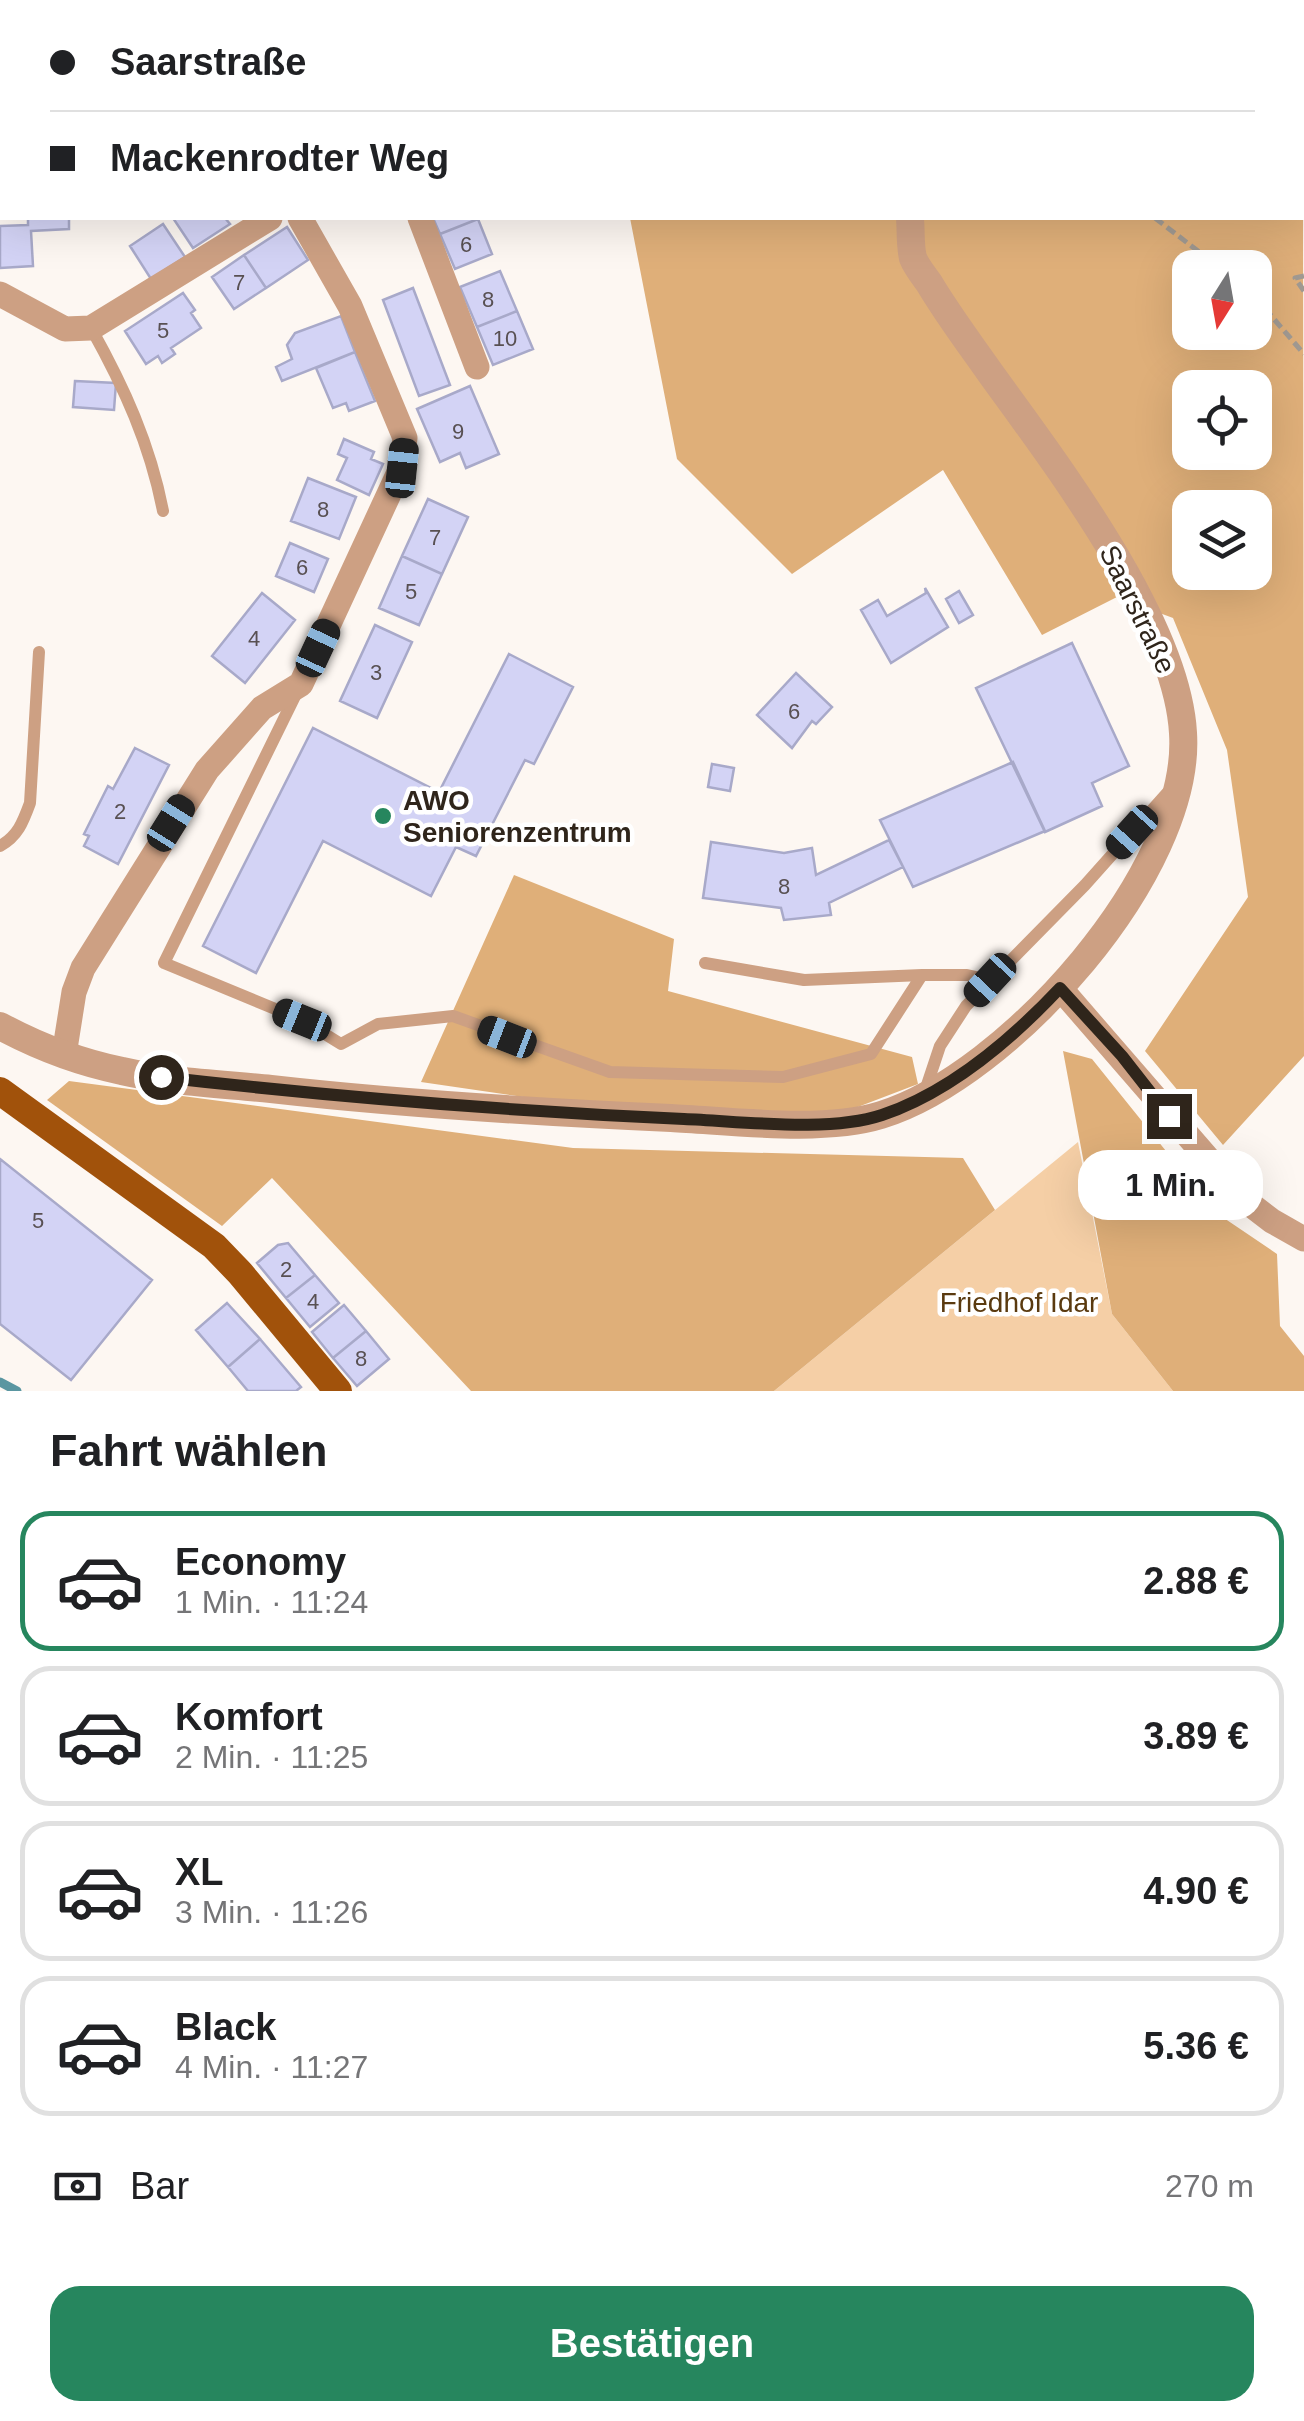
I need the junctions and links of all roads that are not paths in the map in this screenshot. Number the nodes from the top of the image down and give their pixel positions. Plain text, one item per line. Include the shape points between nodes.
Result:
1 (267, 220) edge
2 (301, 220) edge
3 (421, 220) edge
4 (910, 220) edge
5 (0, 294) edge
6 (92, 328) junction
7 (477, 367) dead end
8 (163, 510) dead end
9 (39, 652) dead end
10 (301, 684) junction
11 (1180, 779) junction
12 (0, 846) edge
13 (705, 963) dead end
14 (922, 975) junction
15 (990, 980) junction
16 (1060, 988) junction
17 (0, 1026) edge
18 (64, 1055) junction
19 (0, 1091) edge
20 (923, 1098) junction
21 (1304, 1239) edge
22 (338, 1391) edge

1 - 6 street
2 - 10 street via 350,306 404,438 402,468
3 - 7 street
4 - 11 street, Saarstraße via 913,258 1108,546 1156,638 1179,699
5 - 6 street via 65,329
6 - 8 lane via 128,394
9 - 12 lane via 30,803 22,826
10 - 14 lane via 164,963 302,1020 342,1044 378,1024 452,1016 610,1072 783,1077 871,1054
10 - 18 street via 262,708 185,800 83,968
11 - 15 lane
11 - 16 street, Saarstraße via 1172,814 1126,900
13 - 14 lane via 804,980
14 - 15 lane
15 - 20 lane via 940,1046
16 - 20 street, Saarstraße via 995,1048
16 - 21 street via 1242,1198
17 - 18 street, Saarstraße
18 - 20 street, Saarstraße via 129,1073 311,1094 604,1115 839,1122 879,1116
19 - 22 main road via 214,1246

